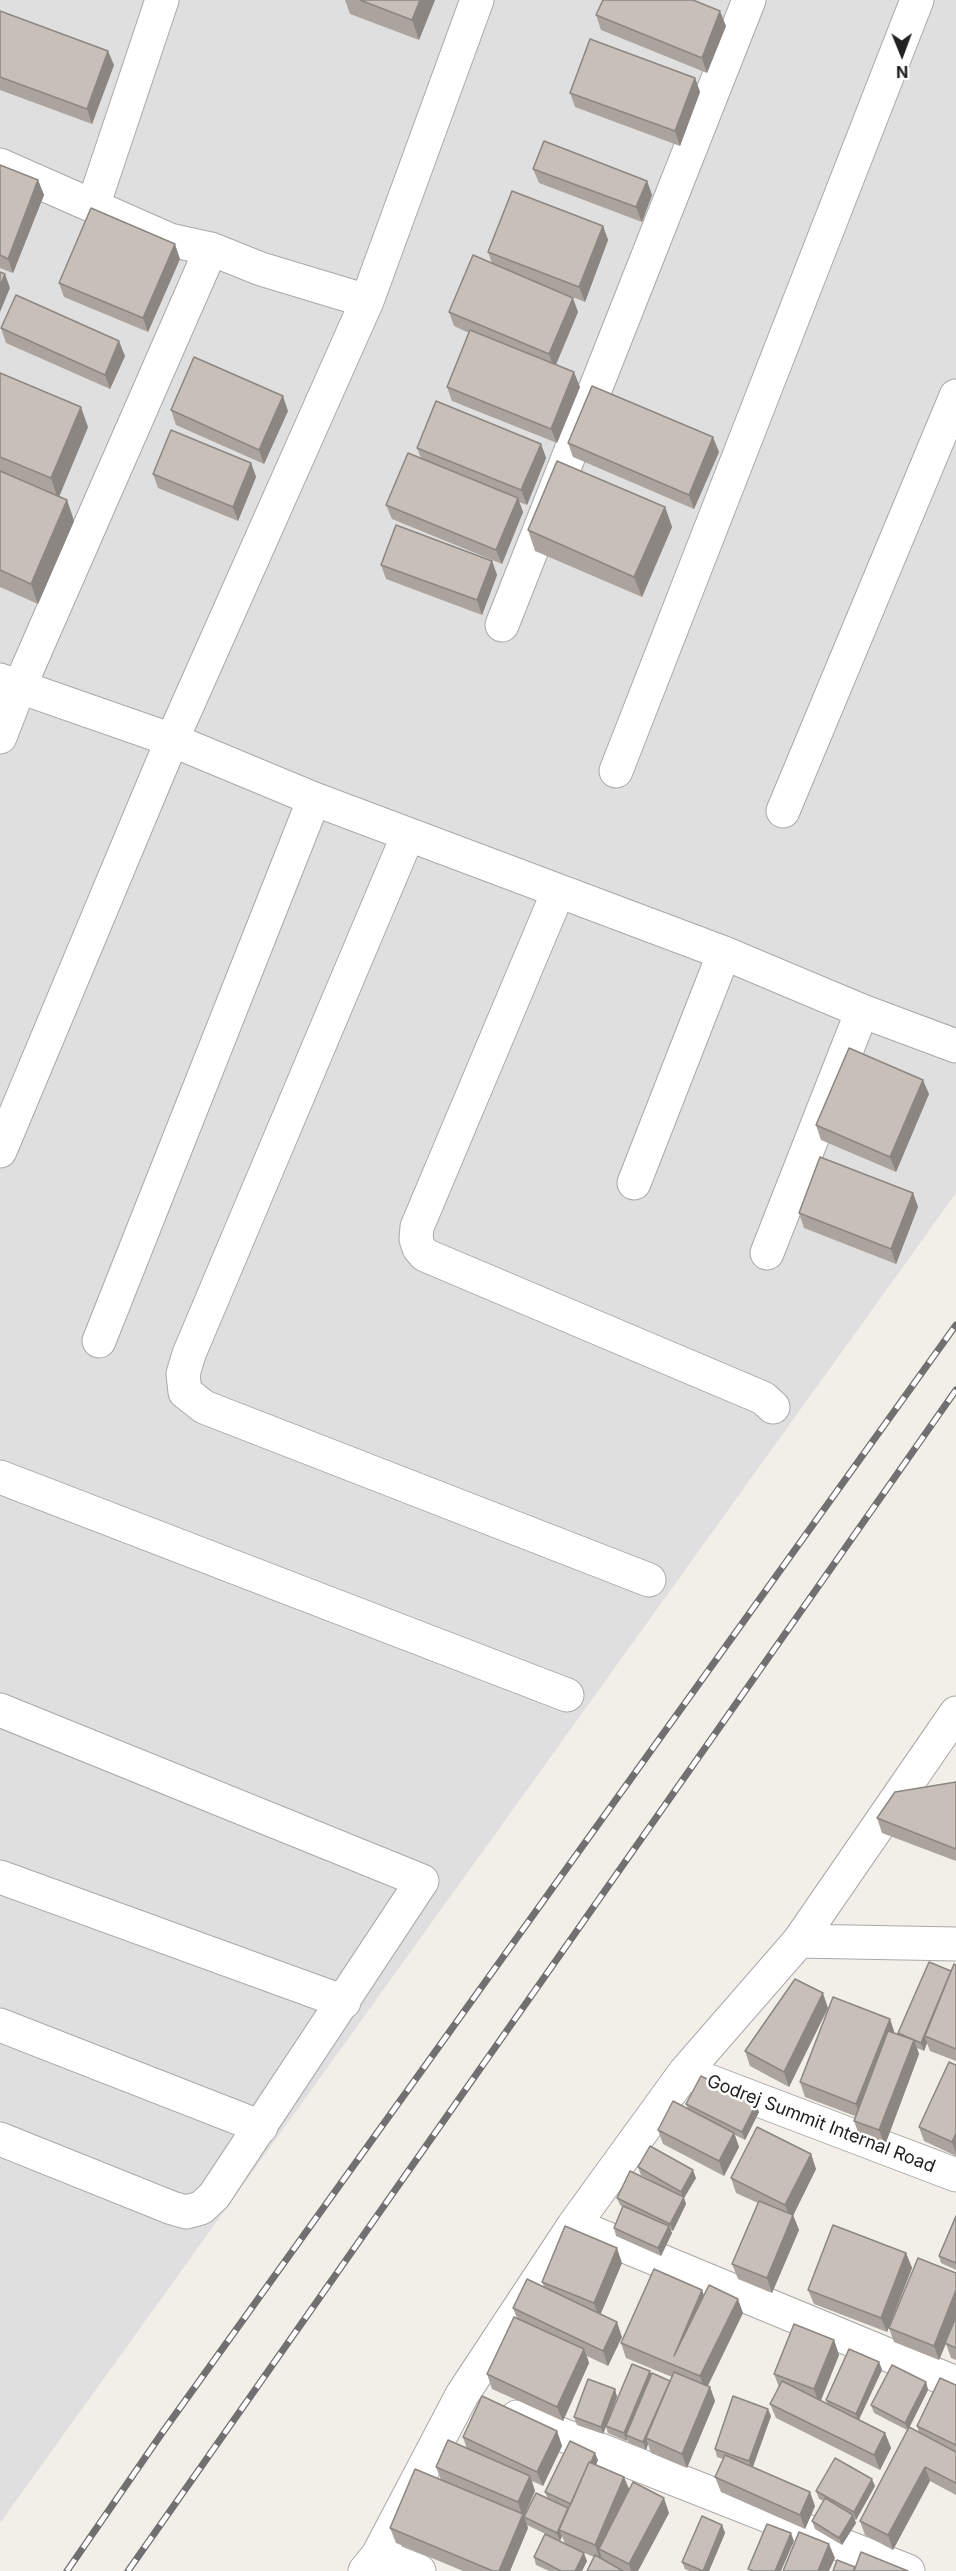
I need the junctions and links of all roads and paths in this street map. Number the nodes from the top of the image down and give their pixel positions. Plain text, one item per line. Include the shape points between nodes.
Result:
1 (162, 0) edge
2 (477, 0) edge
3 (749, 0) edge
4 (916, 0) edge
5 (0, 165) edge
6 (93, 206) junction
7 (211, 249) junction
8 (367, 301) junction
9 (956, 396) edge
10 (502, 625) dead end
11 (9, 684) edge
12 (0, 737) edge
13 (172, 740) junction
14 (616, 771) dead end
15 (314, 799) junction
16 (783, 811) dead end
17 (408, 835) junction
18 (558, 892) junction
19 (724, 953) junction
20 (862, 1011) junction
21 (956, 1046) edge
22 (0, 1151) edge
23 (634, 1184) dead end
24 (768, 1253) dead end
25 (99, 1341) dead end
26 (773, 1407) dead end
27 (0, 1477) edge
28 (649, 1580) dead end
29 (567, 1695) dead end
30 (0, 1710) edge
31 (956, 1713) edge
32 (0, 1877) edge
33 (799, 1941) junction
34 (956, 1944) edge
35 (344, 2002) junction
36 (0, 2025) edge
37 (685, 2072) junction
38 (261, 2127) junction
39 (0, 2139) edge
40 (956, 2175) edge
41 (574, 2225) junction
42 (956, 2383) edge
43 (462, 2395) junction
44 (371, 2563) edge
45 (419, 2571) edge
46 (908, 2571) edge

1 - 6 street
2 - 8 street
3 - 10 street
4 - 14 street
5 - 6 street
6 - 7 street via 170,240
7 - 8 street via 261,269
7 - 11 street
8 - 13 street
9 - 16 street
11 - 12 street
11 - 13 street
13 - 15 street
13 - 22 street
15 - 17 street
15 - 25 street
17 - 18 street
17 - 28 street via 189,1354 183,1374 184,1392 204,1407
18 - 19 street
18 - 26 street via 417,1227 416,1239 425,1255 763,1398
19 - 20 street
19 - 23 street
20 - 21 street
20 - 24 street
27 - 29 street
30 - 35 street via 422,1881
31 - 33 street
32 - 35 street
33 - 34 street
33 - 37 street
35 - 38 street
36 - 38 street
37 - 40 street, Godrej Summit Internal Road
37 - 41 street
38 - 39 street via 214,2196 201,2208 186,2212
41 - 42 street
41 - 43 street
43 - 44 street
43 - 46 street
44 - 45 street

